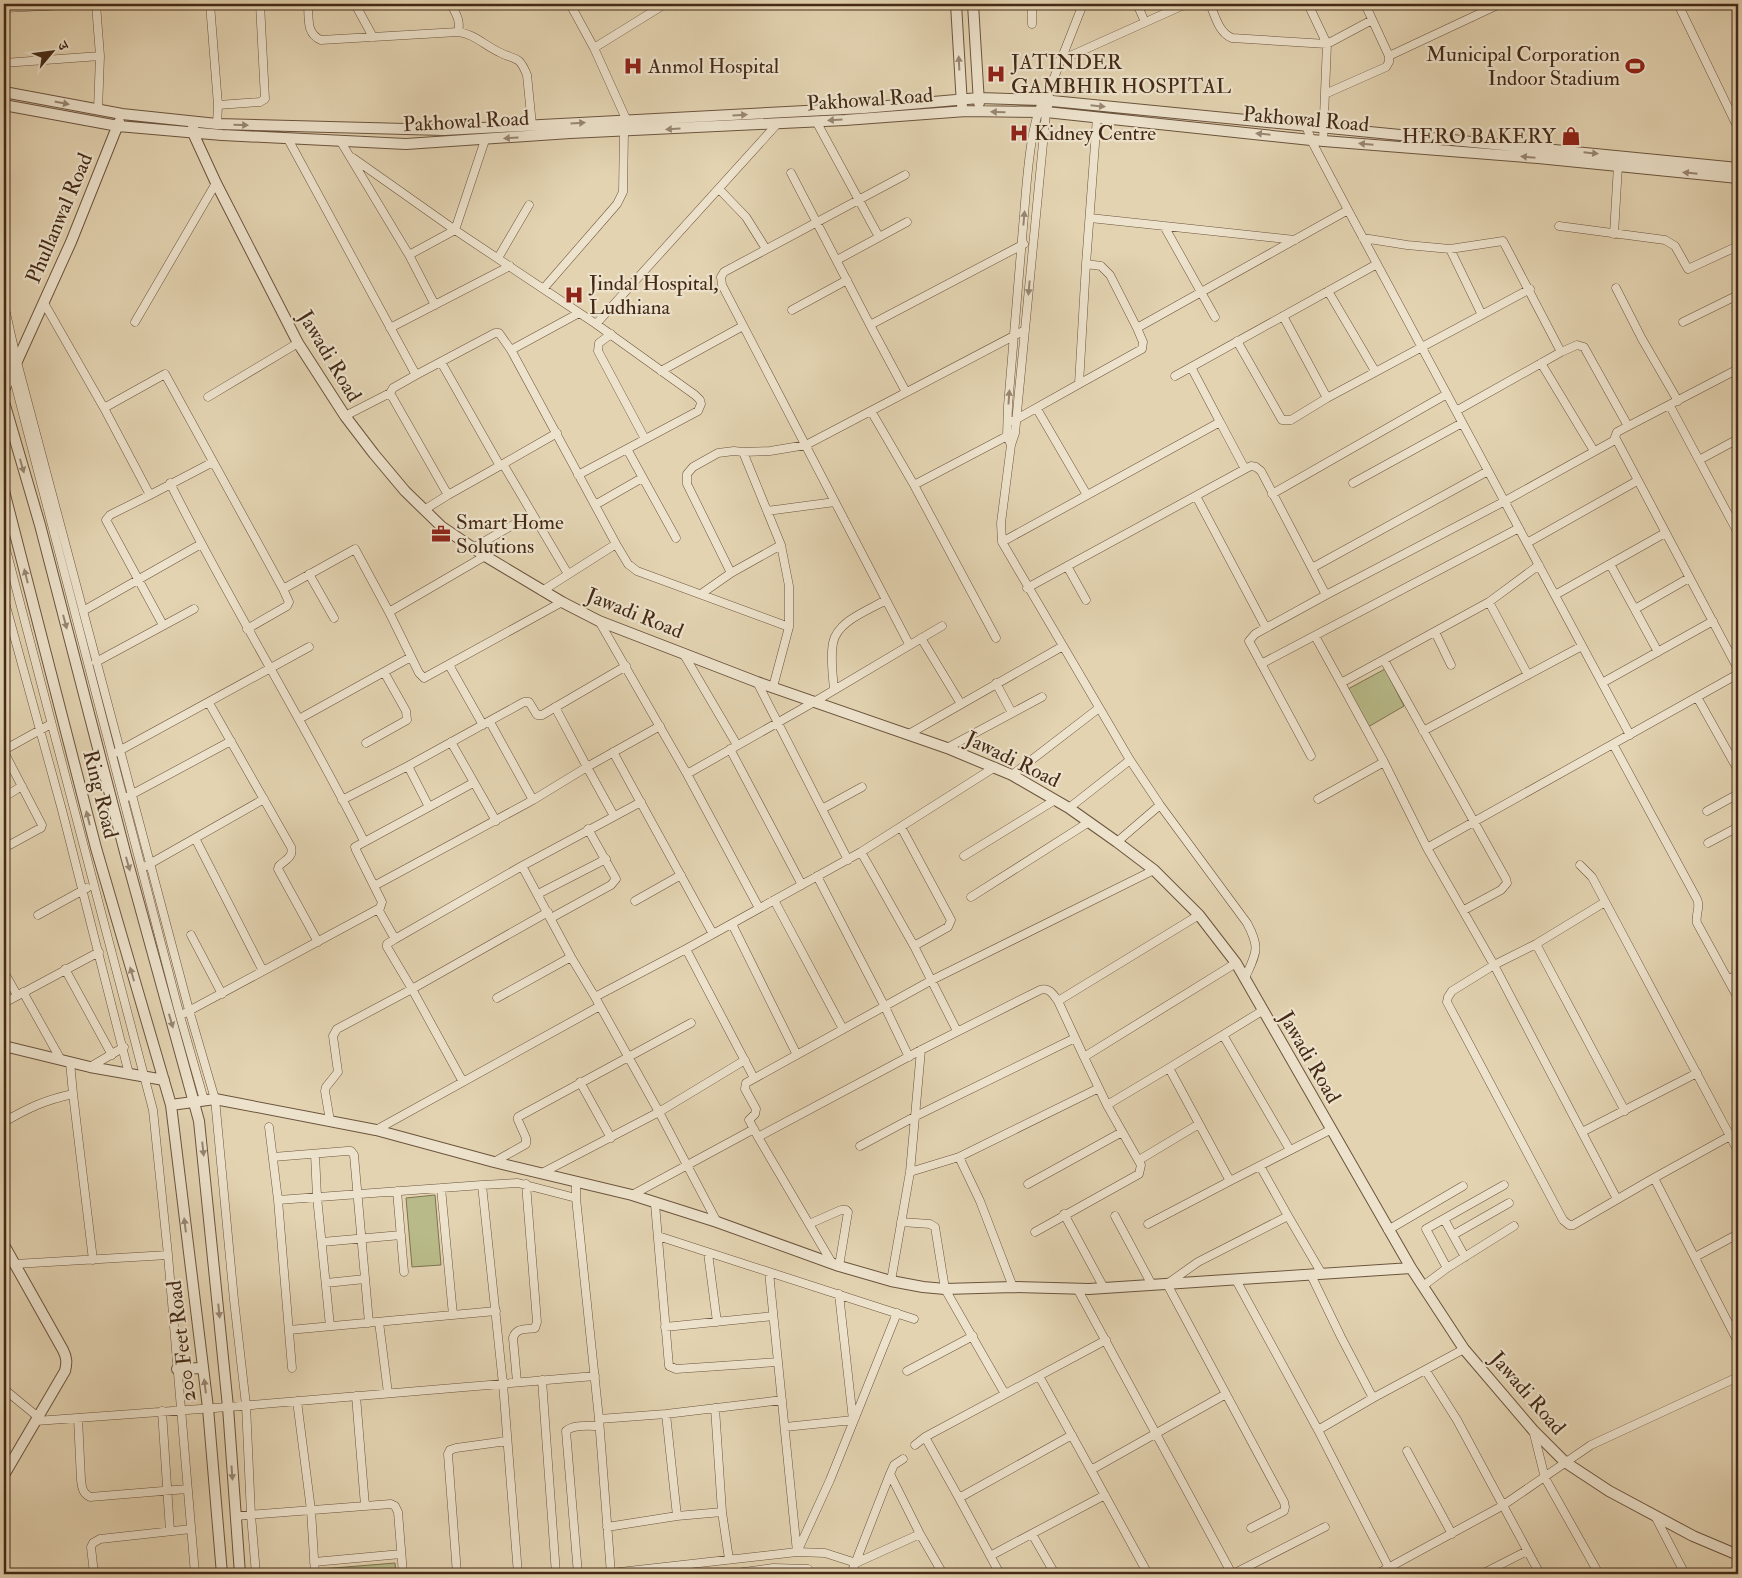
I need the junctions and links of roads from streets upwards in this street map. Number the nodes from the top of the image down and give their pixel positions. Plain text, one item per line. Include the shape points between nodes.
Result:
1 (87, 4) edge
2 (96, 4) edge
3 (210, 4) edge
4 (260, 4) edge
5 (308, 4) edge
6 (355, 4) edge
7 (450, 4) edge
8 (570, 4) edge
9 (665, 4) edge
10 (956, 4) edge
11 (973, 4) edge
12 (1032, 4) edge
13 (1083, 4) edge
14 (1137, 4) edge
15 (1186, 4) edge
16 (1210, 4) edge
17 (1308, 4) edge
18 (1365, 4) edge
19 (1498, 4) edge
20 (1678, 4) edge
21 (32, 5) edge
22 (4, 8) edge
23 (1372, 20) junction
24 (1145, 22) junction
25 (1032, 24) dead end
26 (458, 32) junction
27 (373, 37) junction
28 (1327, 44) junction
29 (594, 48) junction
30 (100, 56) junction
31 (1389, 56) junction
32 (1059, 61) junction
33 (4, 63) edge
34 (9, 93) edge
35 (1325, 94) junction
36 (979, 98) junction
37 (1046, 98) junction
38 (962, 99) junction
39 (4, 105) edge
40 (218, 105) junction
41 (98, 110) junction
42 (962, 111) junction
43 (980, 111) junction
44 (1042, 112) junction
45 (122, 114) junction
46 (1097, 117) junction
47 (193, 122) junction
48 (816, 122) junction
49 (778, 123) junction
50 (217, 124) junction
51 (1737, 124) edge
52 (532, 125) junction
53 (1306, 125) junction
54 (118, 126) junction
55 (625, 126) junction
56 (1323, 126) junction
57 (193, 133) junction
58 (288, 139) junction
59 (485, 140) junction
60 (1311, 140) junction
61 (1323, 140) junction
62 (341, 142) junction
63 (350, 156) junction
64 (1618, 166) junction
65 (1738, 168) edge
66 (791, 173) dead end
67 (905, 175) dead end
68 (1738, 178) edge
69 (216, 183) junction
70 (719, 189) junction
71 (858, 200) junction
72 (529, 205) dead end
73 (1348, 210) junction
74 (1090, 218) junction
75 (817, 222) junction
76 (907, 222) dead end
77 (1164, 226) junction
78 (1559, 226) dead end
79 (455, 230) junction
80 (1614, 234) junction
81 (879, 237) junction
82 (1363, 238) junction
83 (1033, 240) junction
84 (1295, 240) junction
85 (1022, 246) junction
86 (1738, 246) edge
87 (766, 249) junction
88 (1450, 249) junction
89 (409, 256) junction
90 (498, 258) junction
91 (837, 260) junction
92 (1086, 264) junction
93 (1377, 264) junction
94 (510, 266) junction
95 (847, 280) junction
96 (544, 288) junction
97 (1616, 288) dead end
98 (1530, 290) junction
99 (1328, 291) junction
100 (1201, 292) junction
101 (1738, 295) edge
102 (44, 303) junction
103 (4, 304) edge
104 (435, 305) junction
105 (792, 310) dead end
106 (579, 313) junction
107 (1482, 315) junction
108 (1283, 316) junction
109 (1214, 317) dead end
110 (136, 322) dead end
111 (1683, 322) dead end
112 (596, 324) junction
113 (870, 324) junction
114 (743, 326) junction
115 (390, 328) junction
116 (1136, 328) junction
117 (1025, 330) junction
118 (611, 334) junction
119 (1013, 336) junction
120 (4, 341) edge
121 (1237, 341) junction
122 (298, 343) junction
123 (1422, 348) junction
124 (511, 350) junction
125 (1561, 352) junction
126 (17, 362) junction
127 (441, 362) junction
128 (1542, 362) junction
129 (1191, 367) junction
130 (1738, 369) edge
131 (661, 371) junction
132 (12, 372) junction
133 (1375, 372) junction
134 (416, 375) junction
135 (1174, 376) dead end
136 (1079, 384) junction
137 (4, 390) edge
138 (906, 392) junction
139 (390, 393) junction
140 (1447, 394) junction
141 (208, 397) dead end
142 (1327, 398) junction
143 (4, 402) edge
144 (1678, 402) junction
145 (1670, 406) junction
146 (104, 408) junction
147 (1037, 408) junction
148 (1456, 410) junction
149 (871, 411) junction
150 (345, 416) junction
151 (1016, 420) junction
152 (1220, 422) junction
153 (1462, 422) junction
154 (1008, 424) junction
155 (1628, 426) junction
156 (557, 433) junction
157 (1011, 434) junction
158 (645, 439) junction
159 (1738, 439) edge
160 (1615, 440) junction
161 (806, 445) junction
162 (627, 449) junction
163 (1594, 451) junction
164 (743, 452) junction
165 (1699, 460) junction
166 (213, 462) junction
167 (501, 465) junction
168 (1245, 469) junction
169 (1488, 470) junction
170 (578, 474) junction
171 (642, 478) junction
172 (1637, 481) junction
173 (1353, 482) dead end
174 (170, 483) junction
175 (914, 486) junction
176 (4, 492) edge
177 (1272, 494) junction
178 (150, 495) junction
179 (448, 495) junction
180 (1087, 495) junction
181 (1196, 496) junction
182 (836, 502) junction
183 (1505, 502) junction
184 (595, 505) junction
185 (424, 510) junction
186 (767, 512) junction
187 (532, 514) junction
188 (1519, 528) junction
189 (1666, 533) junction
190 (1738, 533) edge
191 (676, 538) dead end
192 (4, 542) edge
193 (1002, 542) junction
194 (1527, 543) junction
195 (201, 544) junction
196 (616, 544) junction
197 (780, 545) junction
198 (474, 548) junction
199 (485, 556) junction
200 (1610, 564) junction
201 (1539, 565) junction
202 (1067, 566) junction
203 (1312, 568) junction
204 (731, 573) junction
205 (309, 574) junction
206 (568, 574) junction
207 (1689, 578) junction
208 (139, 580) junction
209 (283, 588) junction
210 (1028, 588) junction
211 (542, 591) junction
212 (701, 594) junction
213 (1555, 594) junction
214 (1326, 595) junction
215 (4, 599) edge
216 (886, 600) junction
217 (1086, 600) dead end
218 (562, 602) junction
219 (1489, 602) junction
220 (194, 609) dead end
221 (1635, 609) junction
222 (83, 611) junction
223 (389, 612) junction
224 (334, 618) dead end
225 (599, 621) junction
226 (1713, 621) junction
227 (163, 625) junction
228 (942, 626) dead end
229 (788, 627) junction
230 (1266, 628) junction
231 (247, 629) junction
232 (1435, 632) junction
233 (1315, 636) junction
234 (920, 638) junction
235 (996, 638) dead end
236 (909, 644) junction
237 (1063, 646) junction
238 (1582, 646) junction
239 (310, 647) dead end
240 (1658, 652) junction
241 (684, 653) junction
242 (411, 657) junction
243 (1384, 660) junction
244 (96, 662) junction
245 (1261, 664) junction
246 (449, 665) junction
247 (1451, 665) dead end
248 (626, 666) junction
249 (271, 668) junction
250 (1738, 669) edge
251 (384, 672) junction
252 (1738, 674) edge
253 (1528, 675) junction
254 (757, 682) junction
255 (996, 683) junction
256 (1341, 683) junction
257 (1602, 683) junction
258 (773, 687) junction
259 (834, 690) junction
260 (1042, 697) dead end
261 (1697, 697) junction
262 (814, 702) junction
263 (209, 703) junction
264 (961, 704) junction
265 (555, 707) junction
266 (1099, 708) junction
267 (1012, 713) junction
268 (299, 719) junction
269 (778, 722) junction
270 (52, 724) junction
271 (486, 724) junction
272 (660, 726) junction
273 (40, 730) junction
274 (1423, 732) junction
275 (909, 734) junction
276 (1630, 734) junction
277 (231, 741) junction
278 (451, 742) junction
279 (366, 743) dead end
280 (1613, 744) junction
281 (734, 747) junction
282 (947, 748) junction
283 (4, 751) edge
284 (614, 752) junction
285 (116, 753) junction
286 (1311, 756) dead end
287 (1130, 760) junction
288 (1384, 762) junction
289 (408, 766) junction
290 (587, 767) junction
291 (995, 767) junction
292 (1738, 770) edge
293 (686, 774) junction
294 (1012, 775) junction
295 (473, 783) junction
296 (22, 786) junction
297 (862, 787) dead end
298 (1738, 794) edge
299 (4, 797) edge
300 (128, 797) junction
301 (264, 799) junction
302 (1318, 799) dead end
303 (342, 800) junction
304 (533, 800) junction
305 (1055, 800) junction
306 (641, 802) junction
307 (72, 804) junction
308 (1160, 805) junction
309 (428, 807) junction
310 (1068, 808) junction
311 (822, 809) junction
312 (62, 810) junction
313 (1707, 811) dead end
314 (614, 816) junction
315 (496, 820) junction
316 (1089, 822) junction
317 (1474, 822) junction
318 (901, 827) junction
319 (1738, 827) edge
320 (588, 829) junction
321 (195, 838) junction
322 (364, 841) junction
323 (1118, 842) junction
324 (1708, 844) dead end
325 (4, 848) edge
326 (1427, 848) junction
327 (861, 852) junction
328 (964, 856) dead end
329 (606, 859) junction
330 (848, 860) junction
331 (149, 864) junction
332 (1580, 865) dead end
333 (522, 866) junction
334 (142, 868) junction
335 (1154, 870) junction
336 (681, 875) junction
337 (817, 876) junction
338 (93, 885) junction
339 (802, 885) junction
340 (374, 886) junction
341 (83, 890) junction
342 (538, 894) junction
343 (971, 897) dead end
344 (774, 900) junction
345 (635, 901) dead end
346 (1605, 902) junction
347 (759, 908) junction
348 (378, 909) junction
349 (1464, 910) junction
350 (38, 915) dead end
351 (549, 915) junction
352 (1199, 915) junction
353 (732, 924) junction
354 (713, 934) junction
355 (190, 935) dead end
356 (395, 939) junction
357 (318, 942) junction
358 (1536, 944) junction
359 (914, 946) junction
360 (686, 949) junction
361 (99, 952) junction
362 (571, 958) junction
363 (1236, 963) junction
364 (1494, 965) junction
365 (65, 969) junction
366 (263, 971) junction
367 (4, 972) edge
368 (1738, 974) edge
369 (1245, 978) junction
370 (932, 980) junction
371 (1728, 980) junction
372 (412, 989) junction
373 (20, 993) junction
374 (222, 994) junction
375 (594, 997) junction
376 (497, 998) dead end
377 (1738, 998) edge
378 (1058, 1001) junction
379 (4, 1003) edge
380 (600, 1006) junction
381 (885, 1007) junction
382 (189, 1010) junction
383 (1262, 1011) junction
384 (180, 1016) junction
385 (692, 1023) dead end
386 (843, 1029) junction
387 (957, 1031) junction
388 (1223, 1035) junction
389 (1075, 1038) junction
390 (4, 1046) edge
391 (124, 1047) junction
392 (921, 1050) junction
393 (112, 1055) junction
394 (797, 1055) junction
395 (628, 1056) junction
396 (909, 1057) junction
397 (1084, 1057) junction
398 (745, 1060) junction
399 (66, 1061) junction
400 (90, 1067) junction
401 (1169, 1068) junction
402 (1697, 1073) junction
403 (129, 1074) junction
404 (144, 1077) junction
405 (754, 1078) junction
406 (164, 1080) junction
407 (462, 1082) junction
408 (580, 1082) junction
409 (1098, 1088) junction
410 (73, 1094) junction
411 (215, 1099) junction
412 (199, 1101) junction
413 (171, 1105) junction
414 (1107, 1105) junction
415 (1625, 1111) junction
416 (659, 1112) junction
417 (916, 1116) junction
418 (330, 1121) junction
419 (4, 1122) edge
420 (1199, 1124) junction
421 (269, 1126) dead end
422 (754, 1129) junction
423 (376, 1130) junction
424 (1330, 1130) junction
425 (1122, 1132) junction
426 (1582, 1132) junction
427 (1730, 1136) junction
428 (758, 1137) junction
429 (611, 1138) junction
430 (860, 1146) dead end
431 (1290, 1150) junction
432 (1738, 1151) edge
433 (315, 1154) junction
434 (959, 1157) junction
435 (273, 1158) junction
436 (1139, 1160) junction
437 (494, 1162) junction
438 (686, 1166) junction
439 (1260, 1166) junction
440 (910, 1172) junction
441 (542, 1173) junction
442 (1654, 1178) junction
443 (1230, 1181) junction
444 (576, 1182) junction
445 (526, 1184) junction
446 (1028, 1184) dead end
447 (482, 1185) junction
448 (1504, 1185) dead end
449 (1464, 1186) dead end
450 (441, 1188) junction
451 (397, 1191) junction
452 (356, 1194) junction
453 (632, 1195) junction
454 (317, 1197) junction
455 (576, 1198) junction
456 (1617, 1199) junction
457 (278, 1200) junction
458 (1509, 1203) dead end
459 (655, 1204) junction
460 (1064, 1214) junction
461 (1115, 1216) dead end
462 (1288, 1216) junction
463 (1444, 1219) junction
464 (717, 1222) junction
465 (901, 1222) junction
466 (809, 1224) junction
467 (1148, 1224) dead end
468 (1514, 1226) dead end
469 (1388, 1230) junction
470 (1035, 1232) dead end
471 (1738, 1234) edge
472 (401, 1235) junction
473 (1453, 1235) junction
474 (658, 1236) junction
475 (360, 1238) junction
476 (322, 1242) junction
477 (4, 1246) edge
478 (708, 1253) junction
479 (168, 1255) junction
480 (1465, 1257) junction
481 (1695, 1257) junction
482 (93, 1260) junction
483 (15, 1264) junction
484 (835, 1265) junction
485 (1411, 1268) junction
486 (1447, 1268) junction
487 (404, 1272) dead end
488 (769, 1272) junction
489 (1322, 1274) junction
490 (1310, 1275) junction
491 (365, 1279) junction
492 (1236, 1280) junction
493 (891, 1281) junction
494 (326, 1283) junction
495 (1167, 1284) junction
496 (1152, 1285) junction
497 (1423, 1286) junction
498 (1012, 1287) junction
499 (1104, 1288) junction
500 (945, 1289) junction
501 (1078, 1290) junction
502 (839, 1294) junction
503 (496, 1311) junction
504 (897, 1313) junction
505 (453, 1315) junction
506 (773, 1316) junction
507 (914, 1319) dead end
508 (379, 1322) junction
509 (717, 1322) junction
510 (369, 1323) junction
511 (330, 1326) junction
512 (665, 1328) junction
513 (289, 1330) junction
514 (973, 1336) junction
515 (1106, 1340) junction
516 (1738, 1342) edge
517 (1464, 1349) junction
518 (778, 1362) junction
519 (203, 1368) junction
520 (292, 1368) dead end
521 (177, 1369) junction
522 (1426, 1370) junction
523 (908, 1371) dead end
524 (595, 1376) junction
525 (1039, 1376) junction
526 (1738, 1377) edge
527 (542, 1380) junction
528 (517, 1382) junction
529 (503, 1384) junction
530 (4, 1389) edge
531 (388, 1394) junction
532 (1005, 1394) junction
533 (1226, 1394) junction
534 (356, 1396) junction
535 (1373, 1398) junction
536 (782, 1400) junction
537 (298, 1401) junction
538 (246, 1406) junction
539 (228, 1407) junction
540 (208, 1408) junction
541 (715, 1408) junction
542 (180, 1410) junction
543 (162, 1411) junction
544 (666, 1414) junction
545 (78, 1418) junction
546 (37, 1419) junction
547 (853, 1420) junction
548 (599, 1422) junction
549 (784, 1427) junction
550 (1318, 1430) junction
551 (1533, 1430) junction
552 (1157, 1433) junction
553 (1072, 1435) junction
554 (925, 1438) junction
555 (507, 1441) junction
556 (915, 1445) dead end
557 (1407, 1451) dead end
558 (903, 1459) dead end
559 (1565, 1462) junction
560 (1091, 1470) junction
561 (890, 1474) junction
562 (4, 1475) edge
563 (1544, 1478) junction
564 (187, 1488) junction
565 (167, 1491) junction
566 (1105, 1495) junction
567 (959, 1498) junction
568 (365, 1506) junction
569 (1502, 1506) junction
570 (311, 1510) junction
571 (722, 1512) junction
572 (251, 1515) junction
573 (235, 1516) junction
574 (677, 1516) junction
575 (1655, 1516) junction
576 (608, 1527) junction
577 (1325, 1527) dead end
578 (1251, 1528) dead end
579 (191, 1529) junction
580 (170, 1531) junction
581 (920, 1534) junction
582 (1032, 1534) junction
583 (1452, 1534) junction
584 (1527, 1551) junction
585 (797, 1552) junction
586 (401, 1554) junction
587 (1738, 1555) edge
588 (990, 1556) junction
589 (751, 1557) junction
590 (729, 1560) junction
591 (314, 1562) junction
592 (856, 1563) junction
593 (1389, 1568) junction
594 (751, 1573) edge
595 (94, 1574) edge
596 (194, 1574) edge
597 (222, 1574) edge
598 (240, 1574) edge
599 (256, 1574) edge
600 (315, 1574) edge
601 (403, 1574) edge
602 (457, 1574) edge
603 (518, 1574) edge
604 (556, 1574) edge
605 (578, 1574) edge
606 (611, 1574) edge
607 (729, 1574) edge
608 (806, 1574) edge
609 (851, 1574) edge
610 (943, 1574) edge
611 (1000, 1574) edge
612 (1055, 1574) edge
613 (1148, 1574) edge
614 (1233, 1574) edge
615 (1377, 1574) edge
616 (1482, 1574) edge
617 (1540, 1574) edge
618 (1599, 1574) edge
619 (1686, 1574) edge

1 - 21 street
2 - 30 street
3 - 40 street
4 - 40 street via 265,98 260,102
5 - 27 street via 314,38
6 - 27 street
7 - 26 street via 459,20
8 - 29 street
9 - 29 street
38 -> 10 street
11 - 36 street
12 - 25 street
13 - 32 street
14 - 24 street
15 - 24 street
16 - 28 street via 1226,36
17 - 28 street
18 - 23 street
19 - 31 street
20 - 51 street
21 - 22 street
23 - 28 street
23 - 31 street
24 - 32 street
26 - 27 street
26 - 52 street via 467,33 519,61 526,75
28 - 35 street
29 - 55 street
30 - 33 street
30 - 41 street
31 - 35 street via 1386,67
32 - 37 street
34 -> 41 street, Pakhowal Road
35 - 56 street
36 - 37 street, Pakhowal Road
36 - 38 street, Pakhowal Road
36 - 43 street
37 - 44 street
37 -> 53 street, Pakhowal Road via 1181,115
38 - 42 street
55 -> 38 street, Pakhowal Road
39 - 54 street, Pakhowal Road
40 - 50 street
41 - 45 street, Pakhowal Road
42 - 43 street, Pakhowal Road
42 -> 48 street, Pakhowal Road
44 -> 43 street, Pakhowal Road
44 - 46 street, Pakhowal Road
44 - 83 street
85 -> 44 street via 1029,160
45 - 47 street, Pakhowal Road
45 - 54 street, Phullanwal Road
60 -> 46 street, Pakhowal Road
46 - 74 street
47 - 50 street, Pakhowal Road
47 - 57 street, Jawadi Road
48 - 49 street, Pakhowal Road
48 - 71 street
49 -> 55 street, Pakhowal Road
49 - 70 street
50 -> 52 street, Pakhowal Road via 444,130
52 -> 55 street, Pakhowal Road
53 - 56 street, Pakhowal Road
53 - 60 street
54 - 57 street, Pakhowal Road
54 - 102 street, Phullanwal Road
55 -> 59 street, Pakhowal Road
55 - 96 street via 622,192 617,204
56 - 61 street
56 -> 65 street, Pakhowal Road
57 - 58 street, Pakhowal Road
57 - 69 street, Jawadi Road
58 - 62 street, Pakhowal Road
58 - 115 street
59 - 62 street, Pakhowal Road via 406,144
59 - 79 street
60 - 61 street, Pakhowal Road
60 - 73 street
64 -> 61 street, Pakhowal Road
62 - 63 street
63 - 79 street
63 - 89 street
68 -> 64 street, Pakhowal Road
64 - 80 street
66 - 75 street
67 - 71 street
69 - 110 street
69 - 122 street, Jawadi Road
70 - 87 street via 746,217
70 - 112 street
71 - 75 street
71 - 81 street
72 - 90 street
73 - 82 street
73 - 84 street
74 - 77 street
74 - 92 street
75 - 87 street
75 - 91 street
76 - 81 street
77 - 84 street
77 - 100 street
78 - 80 street
79 - 89 street
79 - 90 street
80 - 86 street via 1665,240 1671,243 1688,269
81 - 91 street
82 - 88 street
82 - 93 street
83 - 85 street
83 -> 117 street
84 - 100 street
85 - 113 street
85 - 119 street
87 - 114 street via 724,272 721,277
88 - 98 street via 1503,241
88 - 107 street
89 - 104 street
90 - 94 street
91 - 95 street
92 - 116 street via 1101,266 1110,275
92 - 136 street
93 - 99 street
93 - 123 street
94 - 96 street
94 - 104 street
95 - 105 street
95 - 113 street
96 - 106 street
97 - 144 street
98 - 107 street
98 - 125 street
99 - 108 street
99 - 133 street
100 - 109 street
100 - 116 street
101 - 111 street
102 - 126 street, Phullanwal Road
102 - 146 street
103 - 126 street
104 - 115 street
106 - 112 street
106 - 124 street
107 - 123 street
108 - 121 street
108 - 142 street
112 - 118 street
113 - 138 street
114 - 131 street
114 - 161 street
115 - 134 street
116 - 136 street via 1144,342 1142,349
117 - 119 street
117 - 151 street
118 - 131 street
118 - 158 street via 599,343 598,351
119 - 138 street
154 -> 119 street
120 - 132 street
121 - 129 street
121 - 142 street via 1282,420 1292,420
122 - 141 street
122 - 150 street, Jawadi Road
123 - 133 street
123 - 140 street
124 - 127 street via 499,333 495,333
124 - 156 street
125 - 128 street
125 - 155 street via 1577,345 1584,347
126 - 132 street, Phullanwal Road
126 - 222 street
127 - 134 street
127 - 167 street
128 - 148 street
128 - 163 street
129 - 135 street
129 - 152 street
130 - 144 street
131 - 158 street via 699,398 701,404 698,411
132 - 137 street, Phullanwal Road
132 - 285 street
133 - 142 street
134 - 139 street
136 - 147 street
138 - 149 street
139 - 150 street
139 - 179 street
140 - 148 street
140 - 177 street
143 -> 412 street via 40,525 126,856
144 - 145 street
145 - 155 street
145 - 165 street
146 - 166 street via 165,374
146 - 178 street
147 - 151 street
147 - 180 street
148 - 153 street
149 - 161 street
149 - 175 street
150 - 185 street, Jawadi Road via 390,474
151 - 154 street
151 - 157 street
152 - 168 street
152 - 180 street
153 - 169 street
153 - 173 street
154 - 157 street
155 - 160 street via 1616,434
156 - 167 street
156 - 170 street
157 - 175 street
157 - 193 street via 1001,523
158 - 162 street
159 - 165 street
160 - 163 street
160 - 172 street
161 - 164 street
161 - 182 street
162 - 170 street
162 - 171 street
163 - 183 street
164 - 186 street
164 - 204 street via 718,453 690,469 686,476
165 - 190 street
166 - 174 street
166 - 209 street
167 - 179 street
167 - 187 street
168 - 177 street via 1257,468
168 - 181 street
169 - 183 street
169 - 203 street
170 - 184 street
171 - 184 street
171 - 191 street
172 - 189 street
172 - 194 street
174 - 178 street
174 - 195 street
175 - 235 street
406 -> 176 street, Ring Road via 96,848
177 - 203 street
178 - 208 street via 106,520
179 - 185 street
180 - 193 street
181 - 202 street
181 - 230 street
182 - 186 street
182 - 216 street
183 - 188 street
183 - 214 street
184 - 196 street
185 - 198 street, Jawadi Road via 442,527
186 - 197 street
187 - 198 street
187 - 206 street
188 - 194 street
188 - 233 street
189 - 200 street
189 - 207 street
192 - 270 street
193 - 210 street
194 - 201 street
195 - 208 street
195 - 231 street
196 - 206 street
196 - 212 street via 628,564 637,571
197 - 204 street
197 - 229 street via 789,586
198 - 199 street, Jawadi Road
199 - 211 street, Jawadi Road
199 - 223 street
200 - 213 street
200 - 221 street
201 - 213 street
201 - 219 street
202 - 210 street
202 - 217 street
203 - 214 street
204 - 212 street
205 - 209 street
205 - 223 street via 354,549
205 - 224 street
206 - 211 street
207 - 221 street
207 - 226 street
208 - 222 street
208 - 227 street
209 - 231 street via 287,606
210 - 237 street
211 - 218 street, Jawadi Road
212 - 229 street
213 - 238 street
214 - 230 street
215 - 273 street
216 - 236 street
216 - 259 street via 838,632 832,653
218 - 225 street, Jawadi Road
218 - 246 street
219 - 232 street
219 - 253 street
220 - 227 street
221 - 240 street
222 - 244 street
223 - 242 street
225 - 241 street, Jawadi Road
225 - 248 street
226 - 240 street
226 - 250 street
227 - 244 street
228 - 234 street
229 - 258 street
230 - 245 street via 1249,641
231 - 249 street
232 - 243 street
232 - 247 street
233 - 245 street
233 - 256 street
234 - 236 street
234 - 264 street
236 - 259 street
237 - 255 street
237 - 266 street
238 - 253 street
238 - 257 street
239 - 249 street
240 - 257 street
241 - 254 street, Jawadi Road
241 - 281 street
242 - 246 street via 424,678
242 - 251 street
243 - 256 street
243 - 274 street
244 - 285 street
245 - 286 street
246 - 271 street
248 - 265 street
248 - 272 street
249 - 263 street
249 - 268 street
251 - 268 street
251 - 279 street via 406,711 407,720
252 - 261 street
253 - 274 street
254 - 258 street, Jawadi Road
254 - 269 street
255 - 264 street
255 - 267 street
256 - 288 street
257 - 276 street
258 - 262 street, Jawadi Road
259 - 262 street
260 - 267 street
261 - 276 street
261 - 292 street
262 - 269 street
262 - 275 street, Jawadi Road
263 - 277 street
263 - 285 street
264 - 275 street
265 - 271 street via 539,716 526,701
265 - 290 street
266 - 287 street
266 - 294 street
267 - 282 street
268 - 303 street
269 - 281 street
269 - 311 street
270 - 273 street
270 - 307 street
271 - 278 street
271 - 304 street
272 - 284 street
272 - 293 street
273 - 283 street
273 - 312 street
274 - 317 street
275 - 282 street, Jawadi Road
276 - 280 street
277 - 300 street
277 - 301 street
278 - 289 street
278 - 295 street
280 - 317 street
280 - 371 street via 1697,899 1697,923
281 - 293 street
281 - 339 street
282 - 291 street, Jawadi Road
283 - 296 street
284 - 290 street
284 - 306 street
285 - 300 street
287 - 308 street
287 - 310 street
288 - 302 street
288 - 326 street
289 - 303 street
289 - 309 street
290 - 304 street
290 - 314 street
291 - 294 street, Jawadi Road
291 - 318 street
293 - 347 street
294 - 305 street, Jawadi Road
295 - 309 street
295 - 315 street
296 - 299 street
296 - 325 street via 41,821 41,828
297 - 311 street
298 - 313 street
300 - 331 street
300 - 334 street
301 - 321 street
301 - 357 street via 292,850 278,870
303 - 322 street
304 - 315 street
305 - 310 street, Jawadi Road
305 - 328 street
306 - 314 street
306 - 336 street
307 - 312 street
307 - 338 street
308 - 323 street
308 - 369 street via 1253,934 1256,951
309 - 322 street
310 - 316 street, Jawadi Road
311 - 330 street
312 - 341 street
314 - 320 street
315 - 340 street
316 - 323 street, Jawadi Road
316 - 343 street
317 - 326 street
317 - 349 street via 1507,883 1501,890
318 - 327 street
318 - 359 street via 951,920 948,927
319 - 324 street
320 - 329 street
320 - 333 street
321 - 331 street
321 - 366 street
322 - 340 street via 355,847
323 - 335 street, Jawadi Road
326 - 349 street
327 - 330 street
327 - 359 street
329 - 342 street
329 - 351 street via 615,876 614,882
330 - 337 street
331 - 334 street
331 - 382 street
332 - 346 street via 1592,877
333 - 342 street
333 - 356 street
334 - 384 street
335 - 352 street, Jawadi Road
335 - 370 street
336 - 345 street
336 - 354 street
337 - 339 street
337 - 381 street
338 - 341 street
338 - 404 street
339 - 344 street
340 - 348 street via 382,902
341 - 350 street
341 - 361 street
342 - 351 street
344 - 347 street
344 - 386 street
346 - 358 street
346 - 402 street
347 - 353 street
348 - 356 street
348 - 357 street
349 - 364 street
351 - 362 street
351 - 372 street
352 - 363 street, Jawadi Road
352 - 378 street
353 - 354 street
353 - 394 street
354 - 360 street
355 - 374 street
356 - 372 street via 386,945
357 - 366 street
358 - 364 street
358 - 415 street
359 - 370 street
360 - 375 street
360 - 398 street
361 - 365 street
361 - 391 street
362 - 375 street
362 - 376 street
363 - 369 street, Jawadi Road
363 - 397 street
364 - 426 street
364 - 456 street via 1449,993 1447,1002 1454,1016 1563,1220 1572,1225
365 - 373 street
365 - 393 street
366 - 374 street
367 - 373 street
368 - 371 street
369 - 383 street, Jawadi Road
370 - 381 street
370 - 387 street
371 - 377 street
372 - 407 street
372 - 418 street via 334,1032 338,1072 325,1091
373 - 379 street
373 - 399 street
374 - 382 street
375 - 380 street
378 - 387 street via 1045,989
378 - 389 street
380 - 395 street
380 - 407 street
381 - 386 street
381 - 396 street
382 - 384 street
382 - 411 street
383 - 388 street
383 - 424 street, Jawadi Road
384 - 412 street
385 - 395 street
386 - 394 street
387 - 392 street
388 - 401 street
388 - 431 street
389 - 397 street
389 - 417 street
390 - 399 street
391 - 393 street
391 - 403 street
392 - 396 street
392 - 417 street
393 - 400 street
394 - 405 street
395 - 408 street
395 - 416 street
396 - 428 street
397 - 409 street
398 - 405 street
398 - 416 street
399 - 400 street
399 - 410 street
400 - 403 street
401 - 414 street
401 - 420 street
402 - 415 street
402 - 427 street
403 - 404 street
404 - 406 street
404 - 479 street via 153,1110
405 - 422 street via 744,1087 756,1110 750,1120
406 - 413 street, Ring Road
407 - 423 street
408 - 429 street
408 - 437 street via 518,1118 526,1144
409 - 414 street
409 - 434 street
410 - 419 street via 50,1099
410 - 482 street
411 - 412 street
411 - 418 street
411 - 538 street
412 - 413 street
412 -> 539 street
519 -> 413 street, 200 Feet Road
414 - 425 street
415 - 426 street
416 - 429 street
416 - 438 street
417 - 430 street
417 - 440 street
418 - 423 street
420 - 436 street
420 - 443 street
421 - 435 street
422 - 428 street
422 - 438 street
423 - 437 street
424 - 431 street
424 - 469 street, Jawadi Road
425 - 436 street
425 - 446 street
426 - 456 street
427 - 432 street
427 - 442 street
428 - 466 street
429 - 441 street
431 - 439 street
433 - 435 street
433 - 452 street via 351,1152
433 - 454 street
434 - 440 street
434 - 498 street via 980,1201
435 - 457 street
436 - 460 street via 1139,1174
437 - 441 street
438 - 453 street
438 - 464 street
439 - 443 street
439 - 462 street
440 - 465 street
441 - 444 street
442 - 456 street
442 - 481 street
443 - 467 street
444 - 453 street
444 - 455 street
445 - 447 street
445 - 455 street
445 - 528 street via 537,1322 535,1328 519,1330 512,1338
447 - 450 street
447 - 503 street
448 - 463 street
449 - 469 street
450 - 451 street
450 - 505 street
451 - 452 street
451 - 472 street
452 - 454 street
452 - 475 street
453 - 459 street
454 - 457 street
454 - 476 street
455 - 524 street
457 - 513 street
458 - 473 street
459 - 464 street
459 - 474 street
460 - 470 street
460 - 499 street
461 - 496 street
462 - 489 street
462 - 495 street via 1198,1262
463 - 473 street
463 - 486 street via 1426,1229
464 - 484 street
465 - 493 street
465 - 500 street via 935,1227
466 - 484 street
466 - 484 street via 841,1210 848,1212
468 - 480 street
469 - 485 street, Jawadi Road
471 - 481 street
472 - 475 street
472 - 487 street
473 - 480 street
474 - 478 street
474 - 512 street
475 - 476 street
475 - 491 street
476 - 494 street
477 - 483 street
478 - 488 street
478 - 509 street
479 - 482 street
479 - 521 street
480 - 486 street
481 - 516 street
482 - 483 street
483 - 546 street via 67,1357 65,1371
484 - 493 street
485 - 489 street
485 - 497 street, Jawadi Road
486 - 497 street
488 - 502 street
488 - 506 street
489 - 490 street
490 - 492 street
490 - 535 street
491 - 494 street
491 - 510 street
492 - 495 street
492 - 550 street
493 - 500 street
494 - 511 street
495 - 496 street
495 - 533 street
496 - 499 street
497 - 517 street, Jawadi Road
498 - 500 street
498 - 501 street
499 - 501 street
500 - 514 street
501 - 515 street
502 - 504 street
502 - 547 street
503 - 505 street
503 - 529 street
504 - 507 street
504 - 547 street
505 - 508 street
506 - 509 street
506 - 518 street
508 - 510 street
508 - 531 street
509 - 512 street
510 - 511 street
511 - 513 street
512 - 518 street via 668,1362 672,1369
513 - 520 street
514 - 523 street
514 - 532 street
515 - 525 street
515 - 552 street
517 - 522 street
517 - 551 street, Jawadi Road
518 - 536 street
519 - 521 street
540 -> 519 street, 200 Feet Road
521 - 542 street
522 - 535 street
522 - 569 street via 1457,1420
524 - 527 street
524 - 548 street
525 - 532 street
525 - 553 street
526 - 559 street via 1588,1447
527 - 528 street
527 - 604 street
528 - 529 street
529 - 531 street
529 - 555 street
530 - 546 street
531 - 534 street
532 - 554 street
533 - 552 street
533 - 578 street via 1285,1507 1280,1514
534 - 537 street
534 - 568 street
535 - 550 street
536 - 541 street
536 - 549 street
537 - 538 street
537 - 570 street
538 - 539 street
538 - 572 street
539 - 540 street
539 -> 573 street
540 - 542 street
540 - 597 street, 200 Feet Road
541 - 544 street
541 - 571 street
542 - 543 street
542 - 564 street
543 - 545 street
543 - 565 street
544 - 548 street
544 - 574 street
545 - 546 street
545 - 565 street via 81,1480 85,1495
546 - 562 street
547 - 549 street
547 - 585 street
548 - 576 street
548 - 605 street via 566,1431
549 - 585 street
550 - 593 street
551 - 559 street, Jawadi Road
551 - 563 street
552 - 560 street
552 - 614 street
553 - 560 street
553 - 567 street
554 - 556 street
554 - 567 street
555 - 602 street via 456,1448 448,1454
555 - 603 street
557 - 583 street
558 - 561 street via 894,1465
559 - 563 street
559 - 575 street, Jawadi Road
560 - 566 street
561 - 581 street
561 - 592 street
563 - 569 street
563 - 618 street
564 - 565 street
564 - 579 street
565 - 580 street
566 - 582 street
566 - 613 street
567 - 588 street
568 - 570 street
568 - 586 street via 395,1506
569 - 583 street
569 - 584 street
570 - 572 street
570 - 591 street
571 - 574 street
571 - 590 street
572 - 573 street
572 - 599 street
573 - 598 street
574 - 576 street
575 - 587 street, Jawadi Road
575 - 619 street
576 - 606 street
577 - 614 street
579 - 580 street
579 - 596 street
580 - 595 street via 95,1541 92,1547
581 - 592 street
581 - 610 street
582 - 588 street
582 - 612 street
583 - 593 street
584 - 616 street
584 - 617 street
585 - 589 street
585 - 592 street via 825,1553
586 - 591 street
586 - 601 street
588 - 611 street
589 - 590 street
589 - 594 street
590 - 606 street
591 - 600 street
592 - 609 street
593 - 615 street
594 - 607 street
594 - 608 street via 786,1568 808,1569

